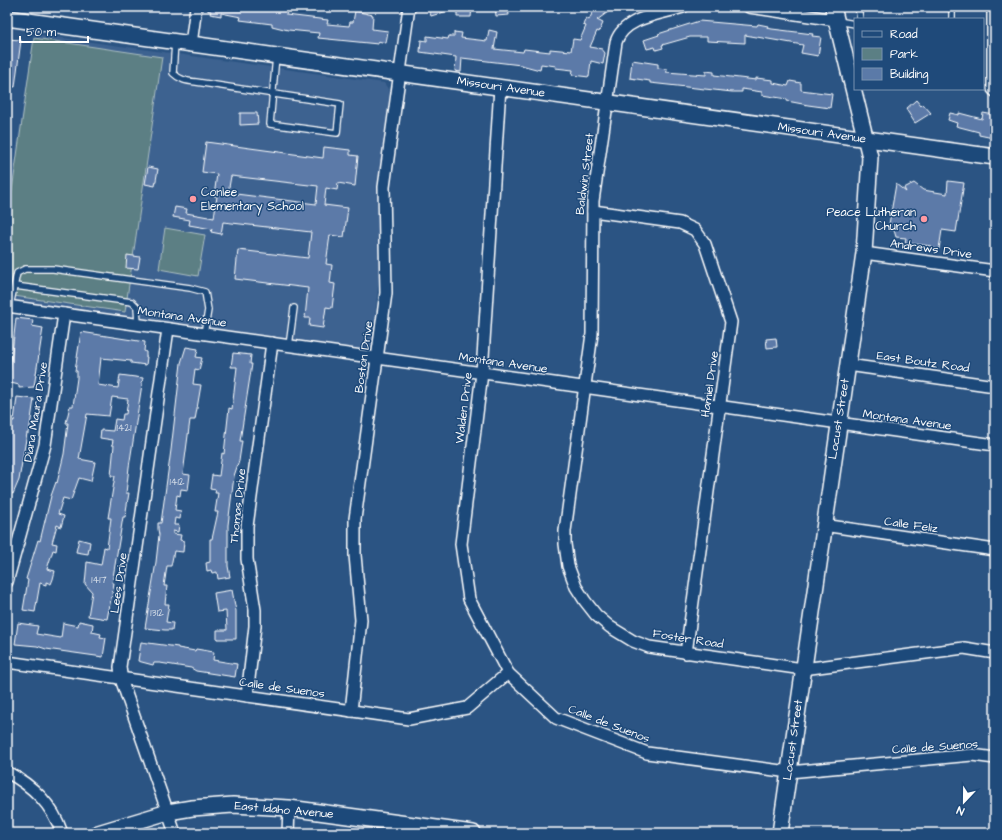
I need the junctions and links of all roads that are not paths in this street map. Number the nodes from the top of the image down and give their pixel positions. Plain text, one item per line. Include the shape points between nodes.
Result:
1 (196, 7) edge
2 (409, 7) edge
3 (682, 7) edge
4 (749, 7) edge
5 (858, 7) edge
6 (952, 7) edge
7 (995, 10) edge
8 (835, 14) edge
9 (7, 18) edge
10 (860, 18) edge
11 (952, 18) edge
12 (854, 24) edge
13 (175, 41) junction
14 (191, 44) junction
15 (276, 56) junction
16 (400, 73) junction
17 (500, 87) junction
18 (995, 91) edge
19 (272, 94) junction
20 (607, 103) junction
21 (867, 139) junction
22 (995, 157) edge
23 (593, 211) junction
24 (864, 253) junction
25 (995, 272) edge
26 (15, 286) junction
27 (8, 306) edge
28 (294, 308) dead end
29 (64, 314) junction
30 (138, 324) junction
31 (168, 328) junction
32 (204, 334) junction
33 (272, 343) junction
34 (289, 346) junction
35 (377, 358) junction
36 (848, 364) junction
37 (482, 373) junction
38 (995, 386) edge
39 (585, 388) junction
40 (720, 407) junction
41 (838, 424) junction
42 (995, 445) edge
43 (823, 525) junction
44 (995, 550) edge
45 (7, 582) edge
46 (686, 653) junction
47 (995, 653) edge
48 (7, 662) edge
49 (803, 669) junction
50 (508, 673) junction
51 (121, 678) junction
52 (247, 696) junction
53 (351, 710) junction
54 (995, 758) edge
55 (7, 772) edge
56 (789, 772) junction
57 (289, 808) junction
58 (168, 812) junction
59 (62, 833) edge
60 (98, 833) edge
61 (176, 833) edge
62 (288, 833) edge
63 (473, 833) edge
64 (780, 833) edge

1 - 14 street
2 - 16 street, Boston Drive
3 - 20 street, Baldwin Street via 634,22 620,32 616,42
4 - 8 street
5 - 10 lane
6 - 11 lane
7 - 18 street
8 - 12 lane
8 - 21 street, Locust Street
9 - 13 street, Missouri Avenue
13 - 14 street, Missouri Avenue
13 - 19 lane via 173,73 178,78 186,82
14 - 15 street, Missouri Avenue
15 - 16 street, Missouri Avenue
15 - 19 lane
16 - 17 street, Missouri Avenue
16 - 35 street, Boston Drive via 384,187 386,293
17 - 20 street, Missouri Avenue
17 - 37 street, Walden Drive
19 - 19 lane via 270,124 337,133 340,104
20 - 21 street, Missouri Avenue
20 - 23 street, Baldwin Street
21 - 22 street, Missouri Avenue
21 - 24 street, Locust Street via 870,158
23 - 39 street, Baldwin Street via 593,326
23 - 40 street, Hamiel Drive via 680,223 695,230 702,239 731,322
24 - 25 street, Andrews Drive
24 - 36 street, Locust Street
26 - 27 lane
26 - 30 lane via 132,302 137,307
26 - 32 lane via 17,273 25,269 53,269 190,288 205,292 208,310
27 - 29 street, Montana Avenue
28 - 34 lane
29 - 30 street, Montana Avenue
29 - 45 street, Diana Maura Drive via 45,446
30 - 31 street, Montana Avenue
31 - 32 street, Montana Avenue
31 - 51 street, Lees Drive via 120,667
32 - 33 street, Montana Avenue
33 - 34 street, Montana Avenue
33 - 52 street, Thomas Drive via 247,526 247,558 255,610
34 - 35 street, Montana Avenue
35 - 37 street, Montana Avenue
35 - 53 street, Boston Drive via 355,519 355,555 361,620
36 - 38 street, East Boutz Road
36 - 41 street, Locust Street
37 - 39 street, Montana Avenue
37 - 50 street, Walden Drive via 461,544 469,599
39 - 40 street, Montana Avenue
39 - 46 street, Foster Road via 565,531 566,552 573,580 590,608 602,622 617,633 649,647
40 - 41 street, Montana Avenue
40 - 46 street, Hamiel Drive
41 - 42 street, Montana Avenue
41 - 43 street, Locust Street
43 - 44 street, Calle Feliz
43 - 49 street, Locust Street
46 - 49 street, Foster Road
47 - 49 street, Foster Road via 964,648
48 - 51 street, Calle de Suenos
49 - 56 street, Locust Street
50 - 53 street, Calle de Suenos via 467,708 409,719
50 - 56 street, Calle de Suenos via 556,718 647,753
51 - 52 street, Calle de Suenos
51 - 58 street, Lees Drive
52 - 53 street, Calle de Suenos
54 - 56 street, Calle de Suenos via 972,755
55 - 59 street via 32,787 42,798 59,822
56 - 64 street, Locust Street
57 - 58 street, East Idaho Avenue via 233,805
57 - 62 street
57 - 63 street, East Idaho Avenue
58 - 60 street, East Idaho Avenue
58 - 61 street, Lees Drive

